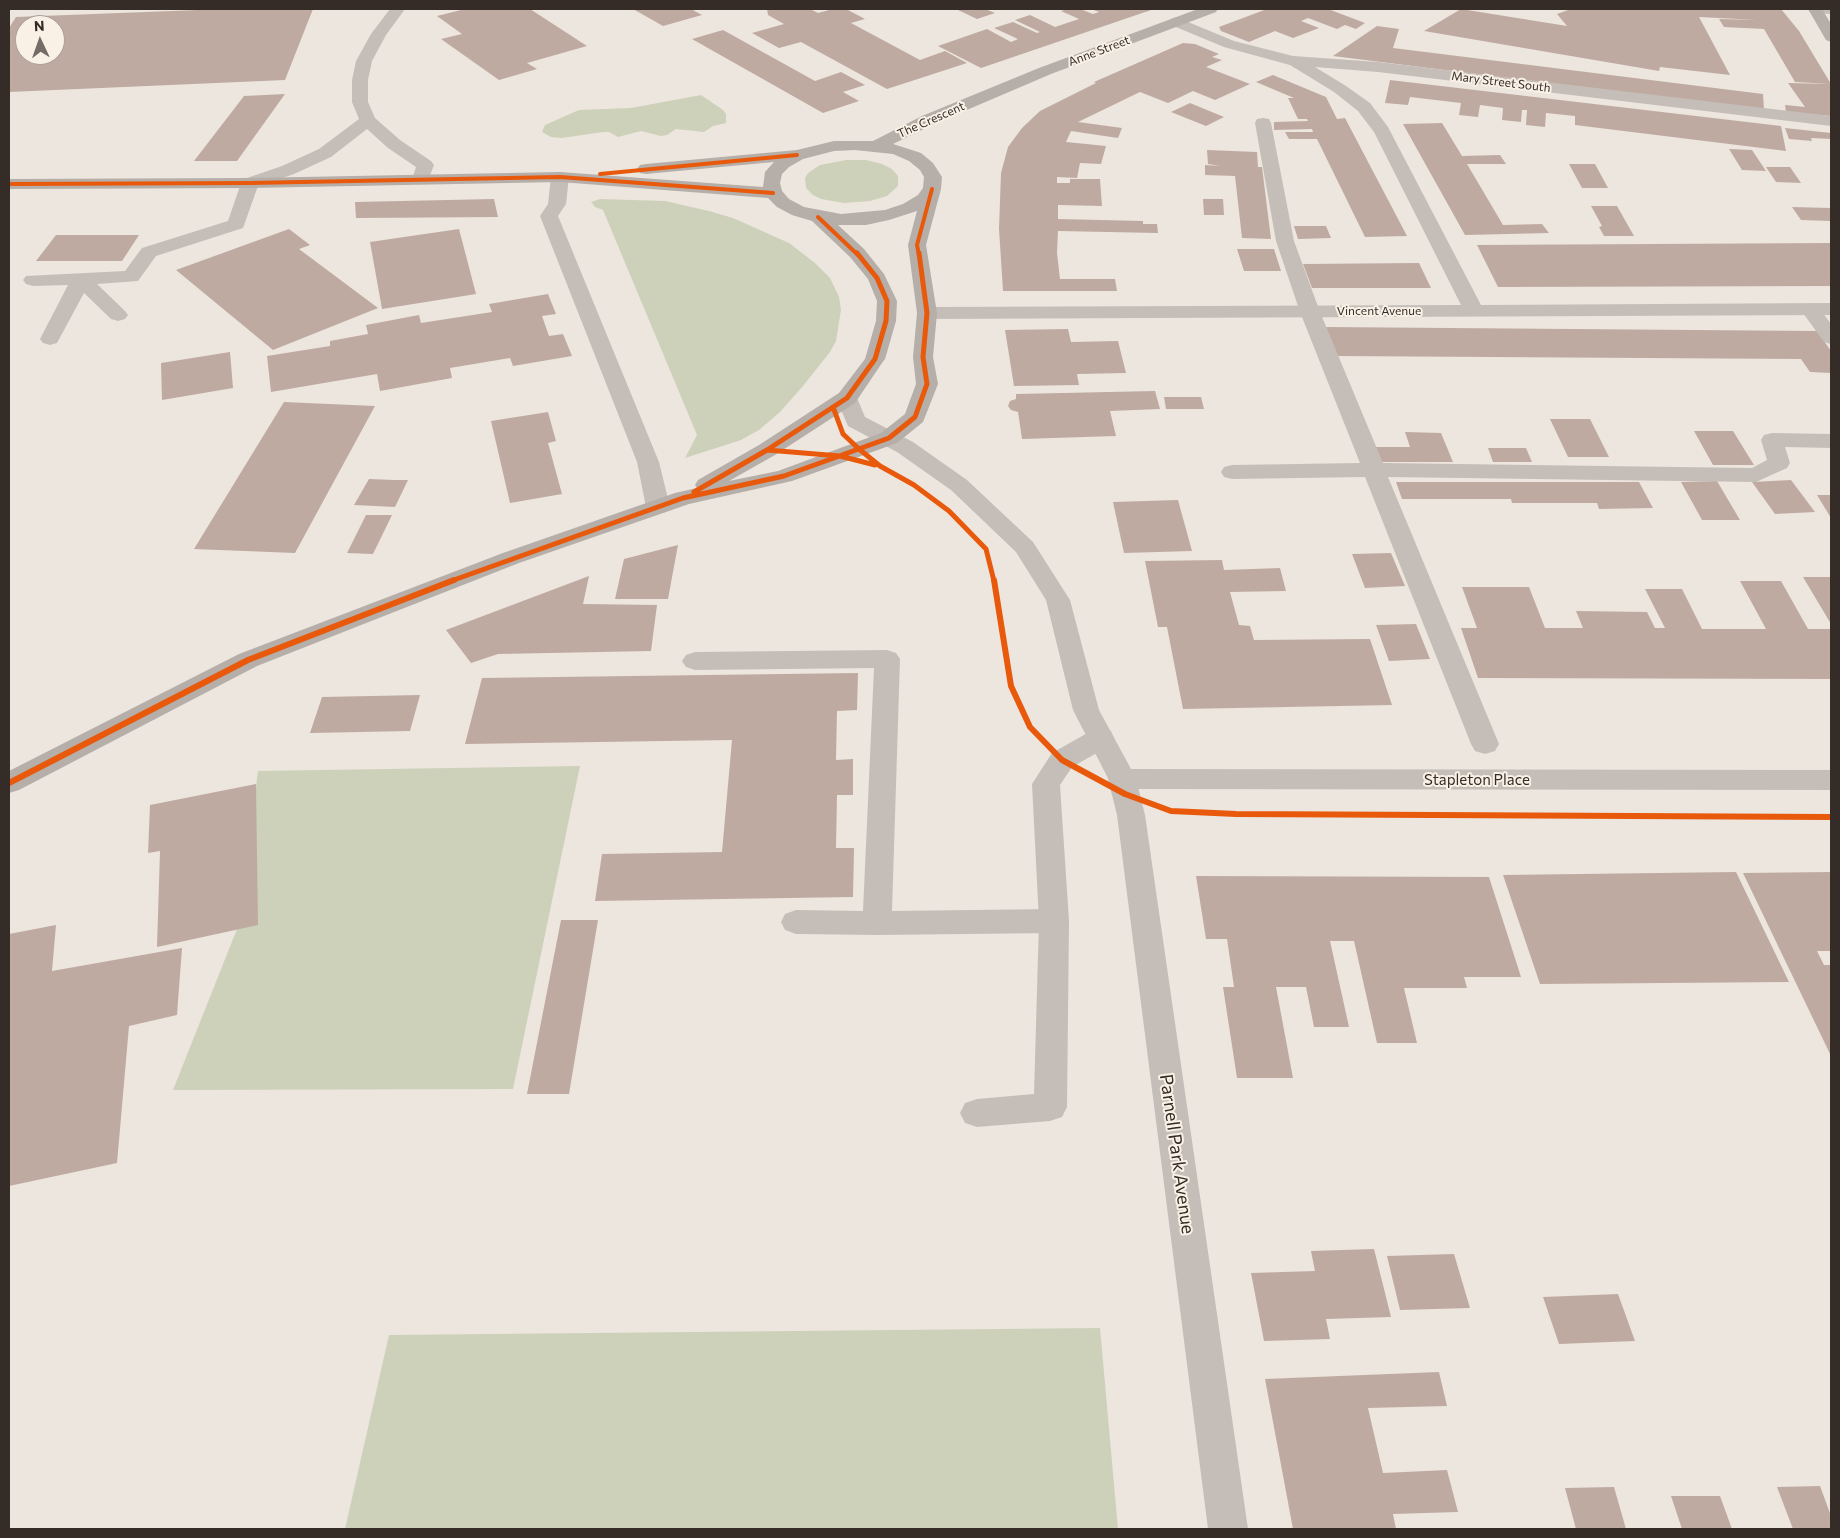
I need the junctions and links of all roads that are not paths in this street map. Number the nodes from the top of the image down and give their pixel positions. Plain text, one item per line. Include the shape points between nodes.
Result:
1 (398, 9) edge
2 (1211, 9) edge
3 (1815, 9) edge
4 (1831, 10) edge
5 (1176, 22) junction
6 (1831, 37) edge
7 (1292, 61) junction
8 (987, 95) joint
9 (368, 120) junction
10 (1831, 121) edge
11 (1263, 123) dead end
12 (876, 146) junction
13 (797, 155) junction
14 (560, 177) junction
15 (421, 179) junction
16 (250, 182) junction
17 (9, 184) edge
18 (932, 189) junction
19 (773, 193) junction
20 (818, 217) junction
21 (81, 279) junction
22 (34, 280) dead end
23 (1810, 309) junction
24 (1831, 309) edge
25 (1474, 311) junction
26 (1310, 312) junction
27 (927, 313) junction
28 (118, 315) dead end
29 (1831, 338) edge
30 (50, 339) dead end
31 (847, 398) junction
32 (889, 438) junction
33 (1831, 441) edge
34 (1374, 470) junction
35 (1232, 472) dead end
36 (683, 498) junction
37 (658, 506) junction
38 (696, 661) dead end
39 (1102, 738) junction
40 (1485, 744) dead end
41 (1122, 779) junction
42 (1831, 780) edge
43 (9, 783) edge
44 (1054, 921) junction
45 (796, 922) dead end
46 (877, 923) junction
47 (977, 1113) dead end
48 (1228, 1529) edge

1 - 9 street via 364,61 360,102
2 - 5 main road, Anne Street
3 - 4 street
3 - 6 main road
5 - 7 street, Mary Street South via 1229,44
5 - 8 main road, Anne Street
7 - 10 street, Mary Street South via 1378,67
7 - 25 street via 1340,89 1364,108 1382,131
8 - 12 main road, The Crescent
9 - 15 street via 424,165
9 - 16 street via 325,153 288,170
11 - 26 street via 1285,241
12 - 13 main road via 834,146
12 - 18 main road via 897,150 921,162 933,177
13 - 14 main road
13 - 19 main road via 774,172 771,182
14 - 15 main road
14 - 19 main road
14 - 37 street via 557,204 549,216 648,462
15 - 16 main road
16 - 17 main road
16 - 21 street via 236,224 148,252 131,277
18 - 20 main road via 924,199 889,215 841,220
18 - 27 main road via 917,245
19 - 20 main road via 798,211
20 - 31 main road via 857,253 877,278 887,300 886,321 875,359
21 - 22 street
21 - 28 street
21 - 30 street
23 - 24 street, Vincent Avenue
23 - 25 street, Vincent Avenue
23 - 29 street
25 - 26 street, Vincent Avenue
26 - 27 street, Vincent Avenue
26 - 34 street
27 - 32 main road via 922,357 926,384 915,417
31 - 32 street, Parnell Park Avenue via 856,421
31 - 36 main road via 767,450
32 - 36 main road via 784,476
32 - 39 street, Parnell Park Avenue via 959,485 1025,547 1058,600 1086,710
33 - 34 street via 1772,440 1779,464 1756,475
34 - 35 street
34 - 40 street
36 - 37 main road
37 - 43 main road via 511,558 248,660
38 - 46 street via 887,659
39 - 41 street, Parnell Park Avenue
39 - 44 street via 1062,760 1046,784
41 - 42 street, Stapleton Place
41 - 48 street, Parnell Park Avenue via 1131,815
44 - 46 street
44 - 47 street via 1050,1108
45 - 46 street

